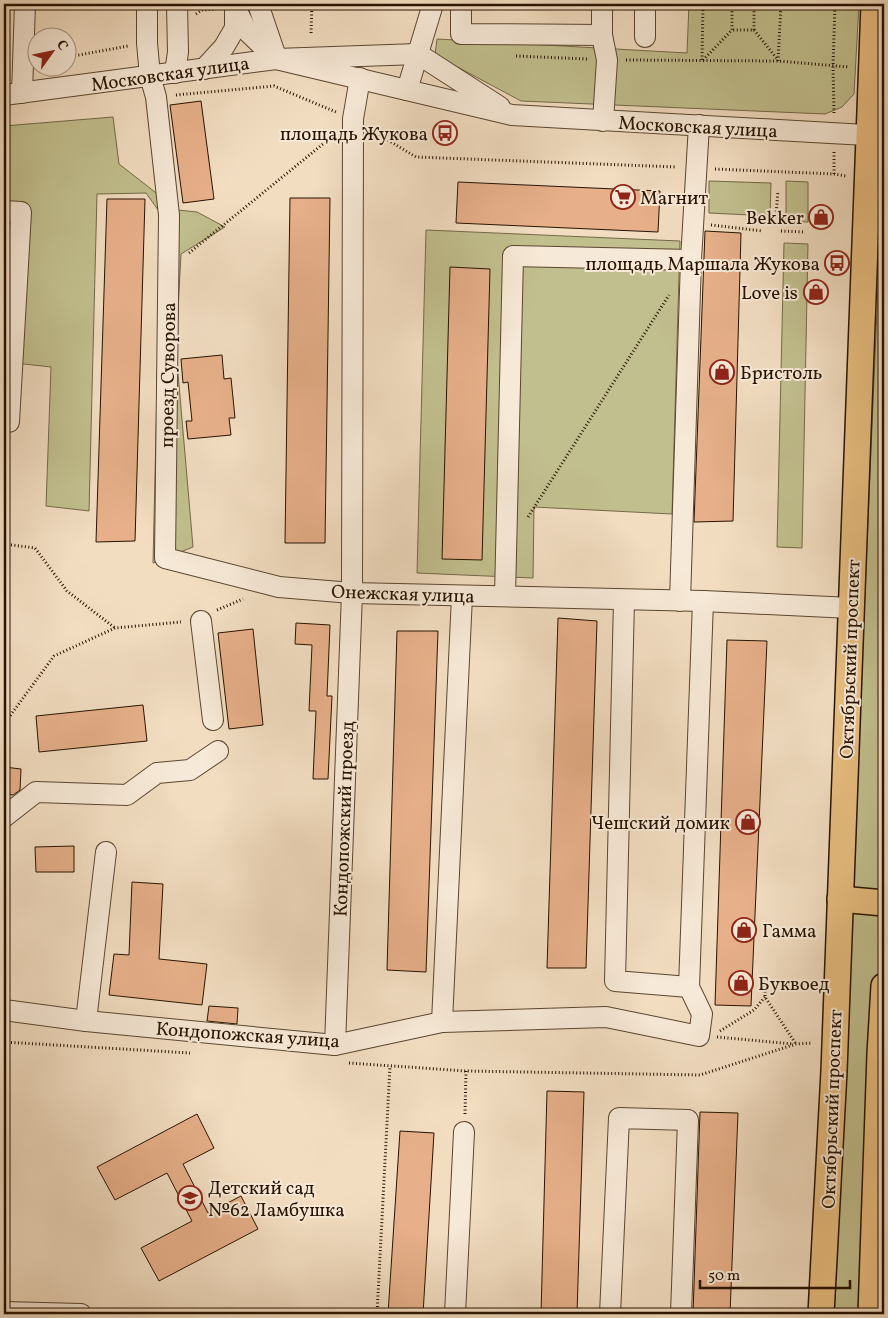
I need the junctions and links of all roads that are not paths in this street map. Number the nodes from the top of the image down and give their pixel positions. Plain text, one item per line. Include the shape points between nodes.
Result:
1 (24, 4) edge
2 (147, 4) edge
3 (176, 4) edge
4 (258, 4) edge
5 (433, 4) edge
6 (461, 4) edge
7 (602, 4) edge
8 (645, 4) edge
9 (874, 4) edge
10 (235, 5) edge
11 (602, 35) junction
12 (645, 37) dead end
13 (418, 54) junction
14 (383, 55) junction
15 (276, 59) junction
16 (204, 69) junction
17 (175, 73) junction
18 (150, 76) junction
19 (368, 80) junction
20 (407, 90) junction
21 (13, 94) edge
22 (512, 115) junction
23 (603, 121) junction
24 (699, 125) junction
25 (877, 136) edge
26 (4, 211) edge
27 (691, 260) junction
28 (4, 422) edge
29 (279, 587) joint
30 (352, 593) junction
31 (462, 596) junction
32 (504, 596) junction
33 (624, 600) junction
34 (680, 601) junction
35 (703, 601) junction
36 (851, 608) junction
37 (201, 621) road end
38 (214, 720) dead end
39 (218, 751) dead end
40 (4, 817) edge
41 (106, 852) dead end
42 (840, 899) junction
43 (884, 903) edge
44 (884, 986) edge
45 (689, 987) junction
46 (4, 1010) edge
47 (86, 1021) junction
48 (442, 1022) junction
49 (338, 1054) junction
50 (882, 1054) edge
51 (464, 1132) road end
52 (4, 1312) edge
53 (876, 1312) edge
54 (81, 1314) edge
55 (455, 1314) edge
56 (610, 1314) edge
57 (681, 1314) edge
58 (822, 1314) edge

1 - 21 street
2 - 18 street, проезд Суворова
3 - 17 street via 178,52
4 - 15 street
5 - 13 street
6 - 11 street via 462,34
7 - 11 street
8 - 12 street
9 - 25 main road, Октябрьский проспект
10 - 15 street via 247,31
10 - 16 street via 235,28 224,47
11 - 23 street via 607,60
13 - 14 street, Московская улица
13 - 20 street
13 - 22 street, Московская улица
14 - 15 street, Московская улица
14 - 19 street, Кондопожский проезд via 370,63
15 - 16 street, Московская улица
15 - 19 street, Московская улица
16 - 17 street, Московская улица
17 - 18 street, Московская улица
18 - 21 street, Московская улица
18 - 29 street, проезд Суворова via 156,97 169,216 165,558
19 - 20 street, Московская улица
19 - 30 street, Кондопожский проезд via 354,119
20 - 22 street, Московская улица
22 - 23 street, Московская улица
23 - 24 street, Московская улица
24 - 25 street, Московская улица
24 - 27 street
25 - 36 main road, Октябрьский проспект via 868,180
26 - 28 street via 21,212 9,422
27 - 32 street via 513,256
27 - 34 street
29 - 30 street, Онежская улица
30 - 31 street, Онежская улица
30 - 49 street, Кондопожский проезд
31 - 32 street, Онежская улица
31 - 48 street
32 - 33 street, Онежская улица
33 - 34 street, Онежская улица
33 - 45 street via 615,980
34 - 35 street, Онежская улица
35 - 36 street, Онежская улица
35 - 45 street
36 - 42 main road, Октябрьский проспект
37 - 38 street
39 - 40 street via 190,770 157,773 127,795 36,792
41 - 47 street
42 - 43 main road
42 - 58 main road, Октябрьский проспект
44 - 50 main road
45 - 48 street, Кондопожская улица via 702,1014 703,1036 606,1017
46 - 47 street, Кондопожская улица
47 - 49 street, Кондопожская улица
48 - 49 street, Кондопожская улица
50 - 53 main road
51 - 55 street
52 - 54 street
56 - 57 street via 619,1118 688,1120

